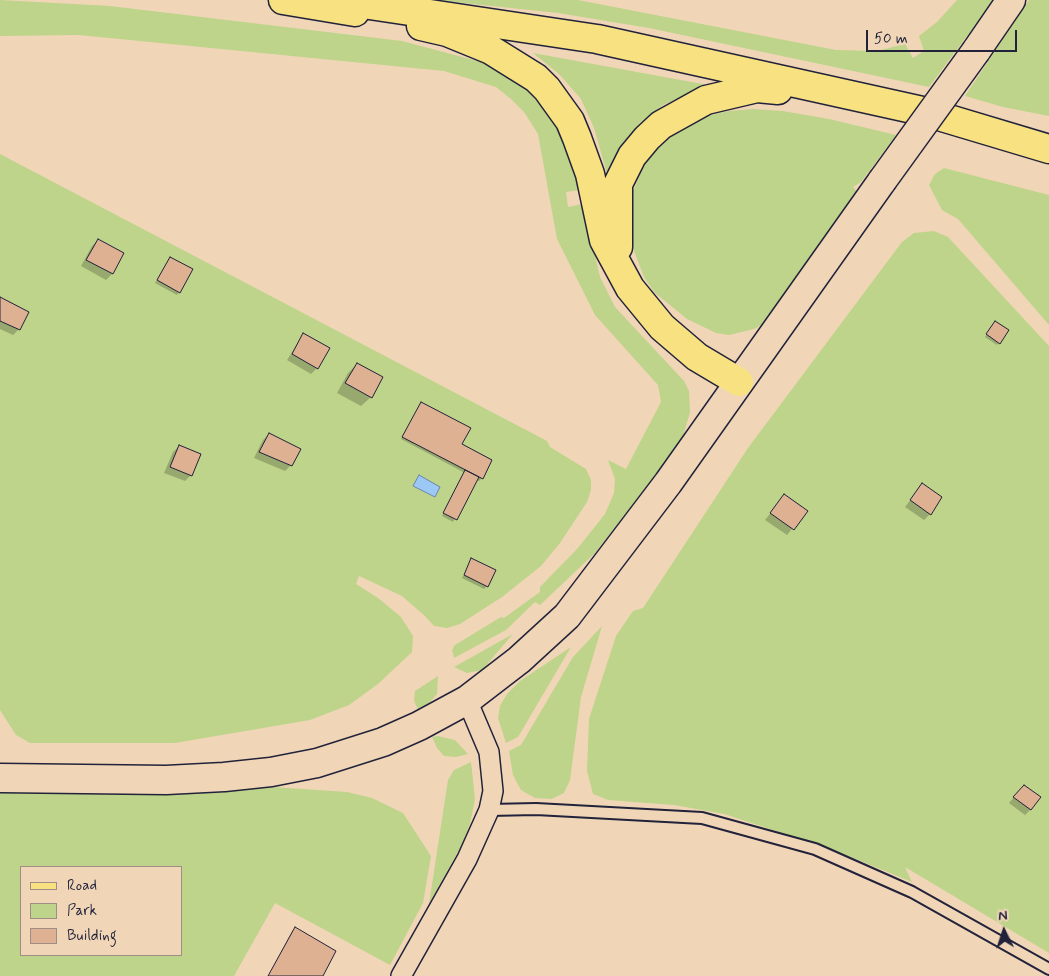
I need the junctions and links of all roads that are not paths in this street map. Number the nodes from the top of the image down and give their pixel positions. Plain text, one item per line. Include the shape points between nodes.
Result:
1 (336, 0) edge
2 (1011, 0) edge
3 (301, 1) edge
4 (887, 104) junction
5 (950, 119) junction
6 (1049, 130) edge
7 (1049, 149) edge
8 (618, 264) junction
9 (739, 382) junction
10 (467, 700) junction
11 (0, 778) edge
12 (489, 810) junction
13 (1049, 968) edge
14 (401, 976) edge

1 - 4 main road via 597,39
2 - 9 main road, bridge
3 - 8 main road via 447,32 491,50 536,78 561,107 574,129 590,174 604,240
4 - 5 main road
4 - 8 main road via 757,88 706,100 682,112 647,138 632,156 618,184
5 - 6 main road
5 - 7 main road
8 - 9 main road via 630,288 662,327 697,357
9 - 10 main road via 668,483 567,616 519,660
10 - 11 main road via 383,742 317,763 271,772 166,780
10 - 12 street via 489,752 494,791
12 - 13 lane via 536,808 702,818 816,849 912,892
12 - 14 street via 466,859

